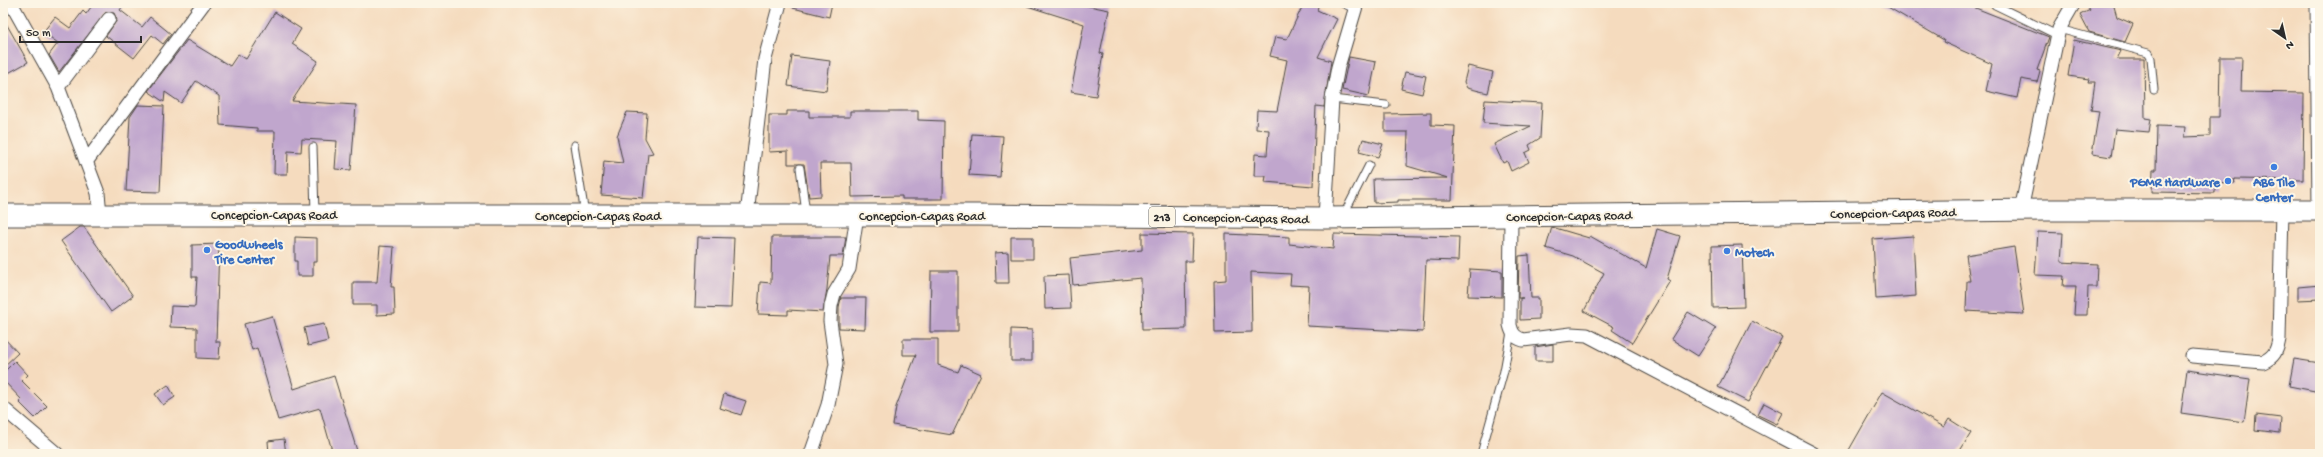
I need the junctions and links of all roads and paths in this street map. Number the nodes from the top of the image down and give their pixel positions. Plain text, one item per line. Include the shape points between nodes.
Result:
1 (11, 3) edge
2 (204, 3) edge
3 (780, 3) edge
4 (1342, 3) edge
5 (2074, 3) edge
6 (2317, 3) edge
7 (1995, 5) dead end
8 (1356, 6) edge
9 (109, 19) dead end
10 (2058, 32) junction
11 (2319, 50) edge
12 (58, 87) junction
13 (2154, 90) dead end
14 (1332, 99) junction
15 (1386, 105) dead end
16 (574, 145) dead end
17 (313, 147) dead end
18 (86, 162) junction
19 (1369, 165) dead end
20 (800, 168) dead end
21 (2022, 210) junction
22 (2282, 210) junction
23 (2320, 210) edge
24 (100, 214) junction
25 (316, 214) junction
26 (3, 215) edge
27 (585, 215) junction
28 (747, 215) junction
29 (806, 215) junction
30 (857, 215) junction
31 (1511, 215) junction
32 (1334, 218) junction
33 (1511, 332) junction
34 (2192, 356) dead end
35 (3, 408) edge
36 (57, 454) edge
37 (811, 454) edge
38 (1481, 454) edge
39 (1814, 454) edge

1 - 12 street
2 - 18 street
3 - 28 street via 765,59
4 - 8 lane
5 - 10 street
6 - 11 street
7 - 10 lane
8 - 14 street via 1338,67
9 - 12 street
10 - 13 lane via 2148,53 2151,58
10 - 21 street
11 - 23 street
12 - 18 street
14 - 15 lane
14 - 32 street
16 - 27 lane
17 - 25 lane
18 - 24 street via 98,193
19 - 32 lane
20 - 29 lane
21 - 22 main road, Concepcion-Capas Road / 213
21 - 31 main road, Concepcion-Capas Road / 213
22 - 23 main road, Concepcion-Capas Road / 213
22 - 34 street via 2277,351 2263,362
24 - 25 main road, Concepcion-Capas Road / 213
24 - 26 main road, Concepcion-Capas Road / 213
25 - 27 main road, Concepcion-Capas Road / 213
27 - 28 main road, Concepcion-Capas Road / 213
28 - 29 main road, Concepcion-Capas Road / 213
29 - 30 main road, Concepcion-Capas Road / 213
30 - 32 main road, Concepcion-Capas Road / 213
30 - 37 street via 849,270 834,294 831,306 830,321 836,364 828,405
31 - 32 main road, Concepcion-Capas Road / 213
31 - 33 street
33 - 38 lane via 1504,370
33 - 39 street via 1516,338 1523,340 1578,334 1599,340
35 - 36 street

